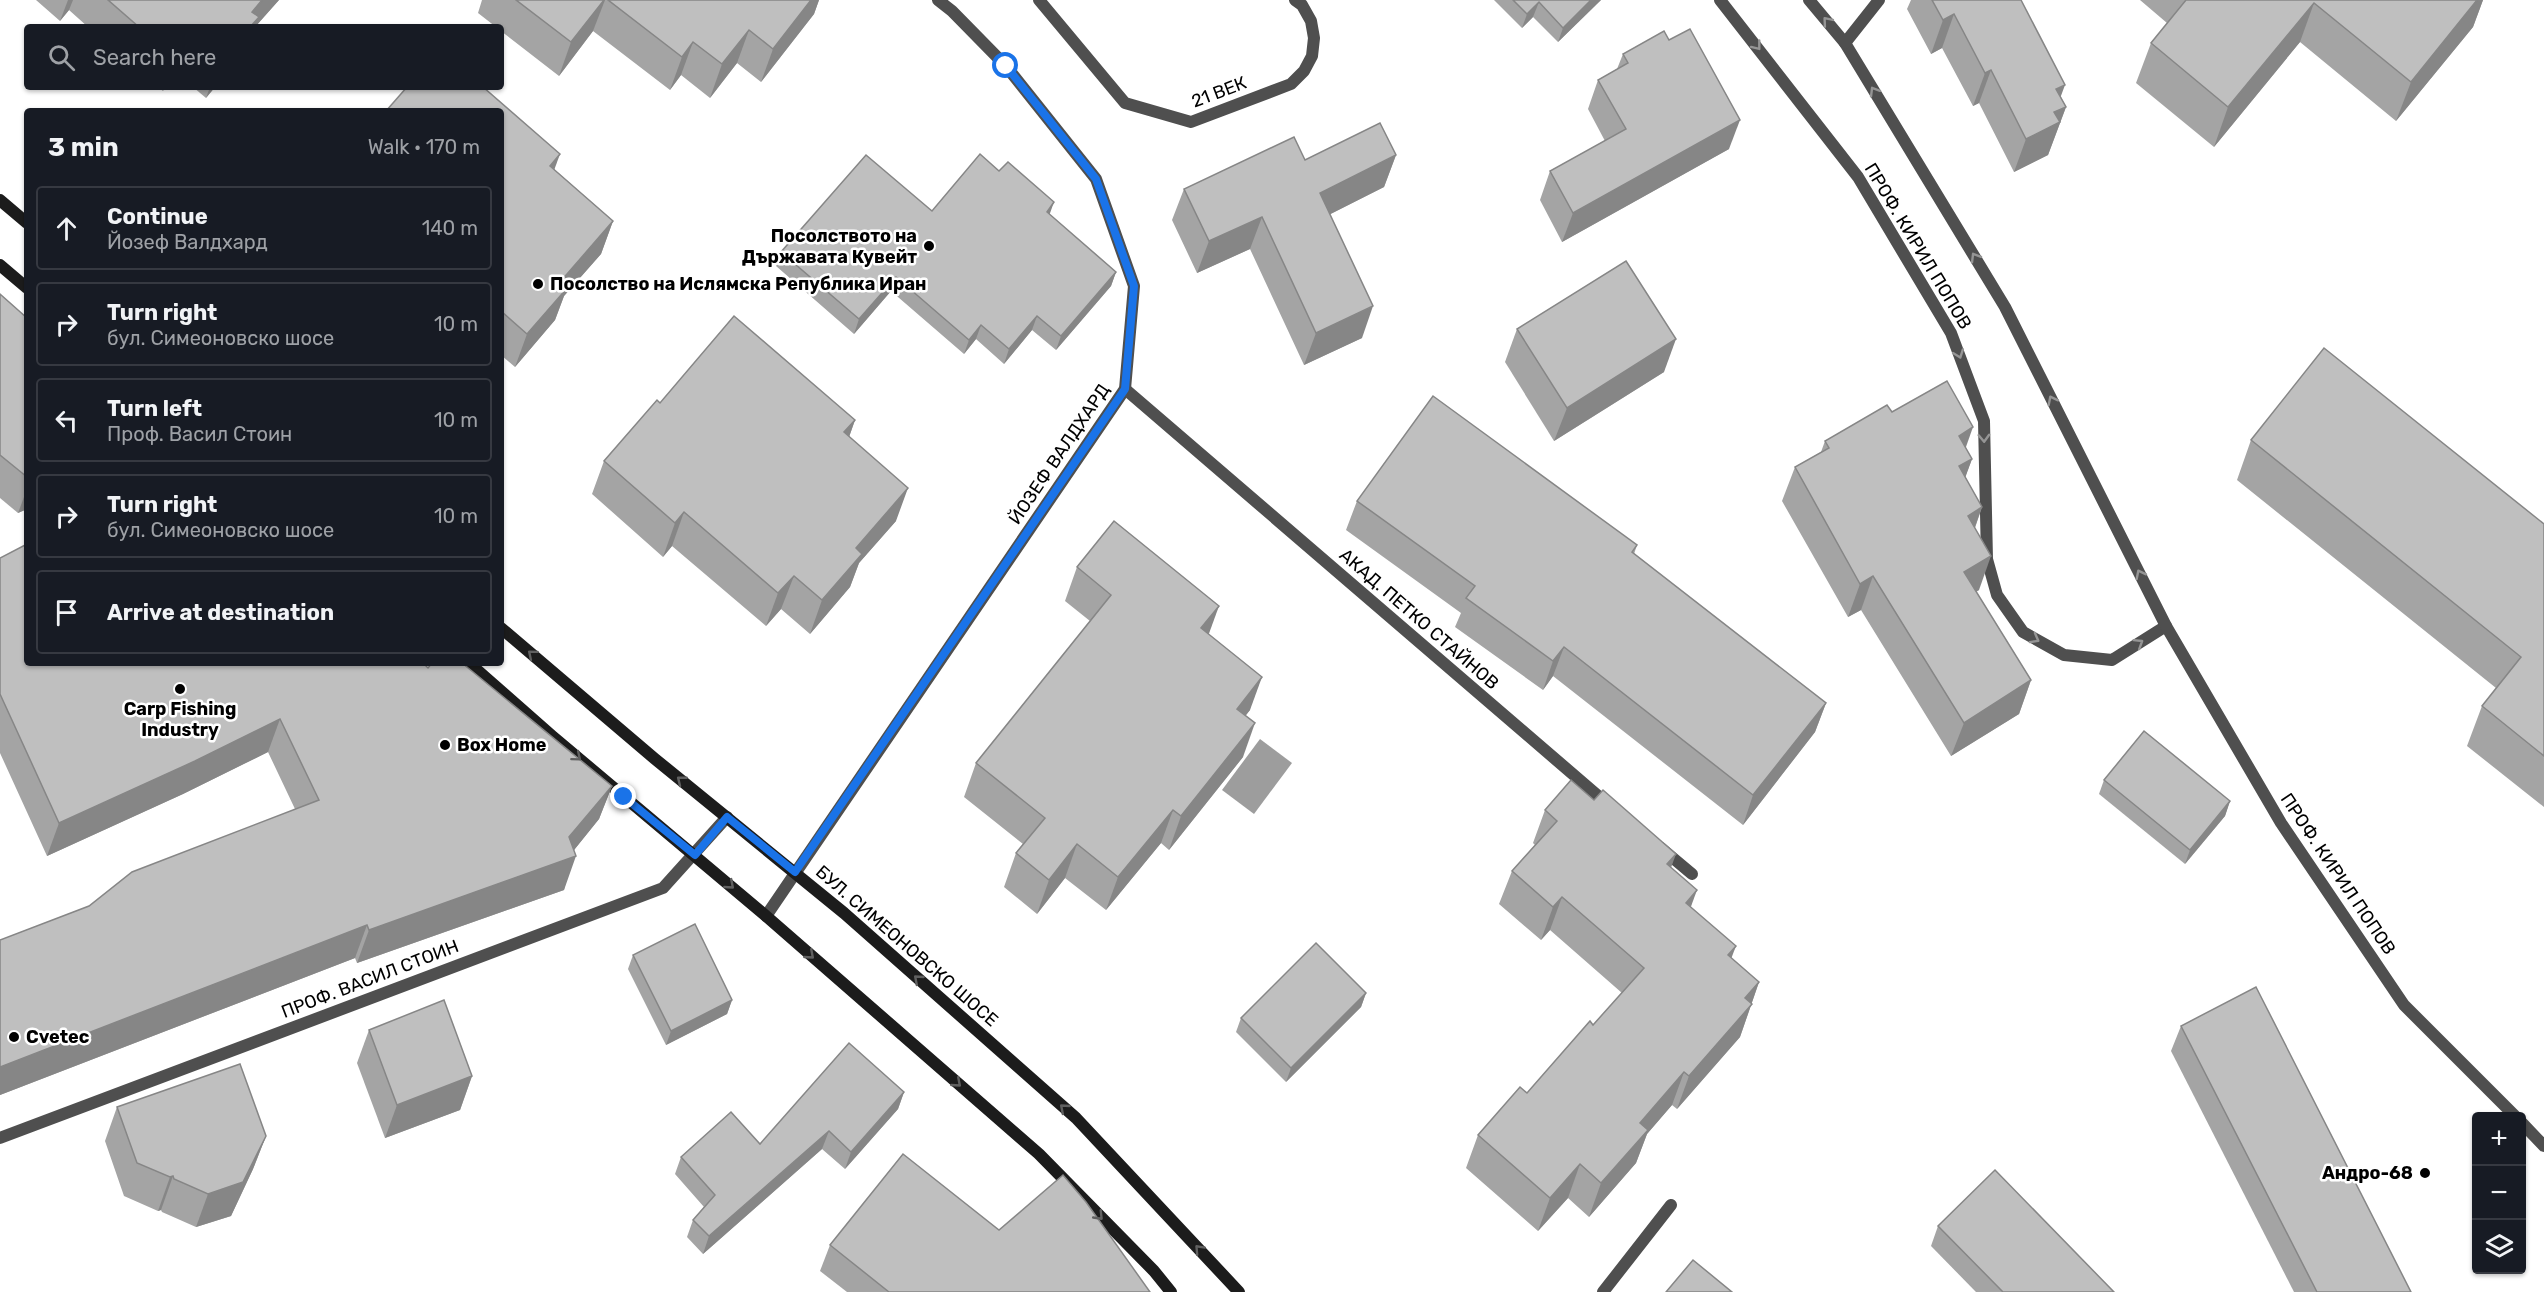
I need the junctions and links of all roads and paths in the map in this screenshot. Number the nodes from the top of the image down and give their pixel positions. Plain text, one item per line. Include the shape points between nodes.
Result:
1 (938, 0) edge
2 (1039, 0) edge
3 (1295, 0) edge
4 (1720, 0) edge
5 (1809, 0) edge
6 (1879, 0) edge
7 (1845, 43) junction
8 (0, 200) edge
9 (24, 221) edge
10 (0, 265) edge
11 (24, 285) edge
12 (1125, 389) junction
13 (2166, 626) junction
14 (504, 631) edge
15 (472, 666) edge
16 (1621, 815) edge
17 (727, 817) junction
18 (1648, 837) edge
19 (695, 855) junction
20 (795, 872) junction
21 (1692, 874) dead end
22 (766, 916) junction
23 (2511, 1112) edge
24 (2526, 1127) edge
25 (0, 1138) edge
26 (2544, 1146) edge
27 (1671, 1205) dead end
28 (1171, 1292) edge
29 (1239, 1292) edge
30 (1603, 1292) edge

1 - 12 street, ЙОЗЕФ ВАЛДХАРД via 1006,66 1096,179 1134,286
2 - 3 street, 21 ВЕК via 1125,103 1191,122 1291,84 1304,71 1312,56 1314,38 1311,21
4 -> 13 street, ПРОФ. КИРИЛ ПОПОВ via 1858,177 1951,333 1984,422 1987,559 1997,595 2023,632 2064,655 2112,660
7 -> 5 street, ПРОФ. КИРИЛ ПОПОВ
6 - 7 street
13 -> 7 street, ПРОФ. КИРИЛ ПОПОВ via 2005,308
8 - 9 main road
10 - 11 main road
12 - 16 street, АКАД. ПЕТКО СТАЙНОВ
12 - 20 street, ЙОЗЕФ ВАЛДХАРД
13 - 23 street, ПРОФ. КИРИЛ ПОПОВ via 2281,823 2404,1005
17 -> 14 main road, БУЛ. СИМЕОНОВСКО ШОСЕ
15 -> 19 main road
17 - 19 street, ПРОФ. ВАСИЛ СТОИН
17 - 20 main road, БУЛ. СИМЕОНОВСКО ШОСЕ
18 - 21 street
19 -> 22 main road
19 - 25 street, ПРОФ. ВАСИЛ СТОИН via 663,888
20 - 22 street, ЙОЗЕФ ВАЛДХАРД
29 -> 20 main road, БУЛ. СИМЕОНОВСКО ШОСЕ via 1076,1118
22 -> 28 main road via 1039,1154
24 - 26 street
27 - 30 street

